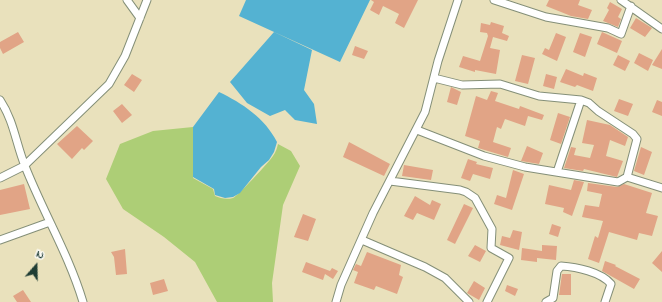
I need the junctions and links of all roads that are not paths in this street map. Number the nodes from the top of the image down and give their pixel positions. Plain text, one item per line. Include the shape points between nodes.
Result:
1 (127, 0) edge
2 (147, 0) edge
3 (458, 0) edge
4 (494, 0) edge
5 (621, 0) edge
6 (631, 6) junction
7 (140, 18) junction
8 (662, 29) edge
9 (434, 78) junction
10 (581, 100) junction
11 (1, 104) edge
12 (417, 130) junction
13 (24, 166) junction
14 (557, 172) junction
15 (627, 177) junction
16 (0, 178) edge
17 (390, 180) junction
18 (662, 188) edge
19 (50, 222) junction
20 (0, 240) edge
21 (362, 240) junction
22 (83, 302) edge
23 (336, 302) edge
24 (469, 302) edge
25 (487, 302) edge
26 (546, 302) edge
27 (605, 302) edge

1 - 7 street
2 - 7 street
3 - 9 street
4 - 6 street via 546,17 608,28 621,34
5 - 6 street
6 - 8 street
7 - 13 street via 125,56 109,84
9 - 10 street via 462,85 500,84 539,96
9 - 12 street via 425,112
10 - 14 street
10 - 15 street via 614,120 637,139
11 - 13 street via 10,118
12 - 14 street via 484,156
12 - 17 street
13 - 16 street
13 - 19 street
14 - 15 street via 618,182
15 - 18 street
17 - 21 street
17 - 25 street via 460,190 475,198 492,229 492,248 509,258
19 - 20 street
19 - 22 street
21 - 23 street
21 - 24 street via 445,278
26 - 27 street via 553,298 557,271 561,266 605,278 610,284

